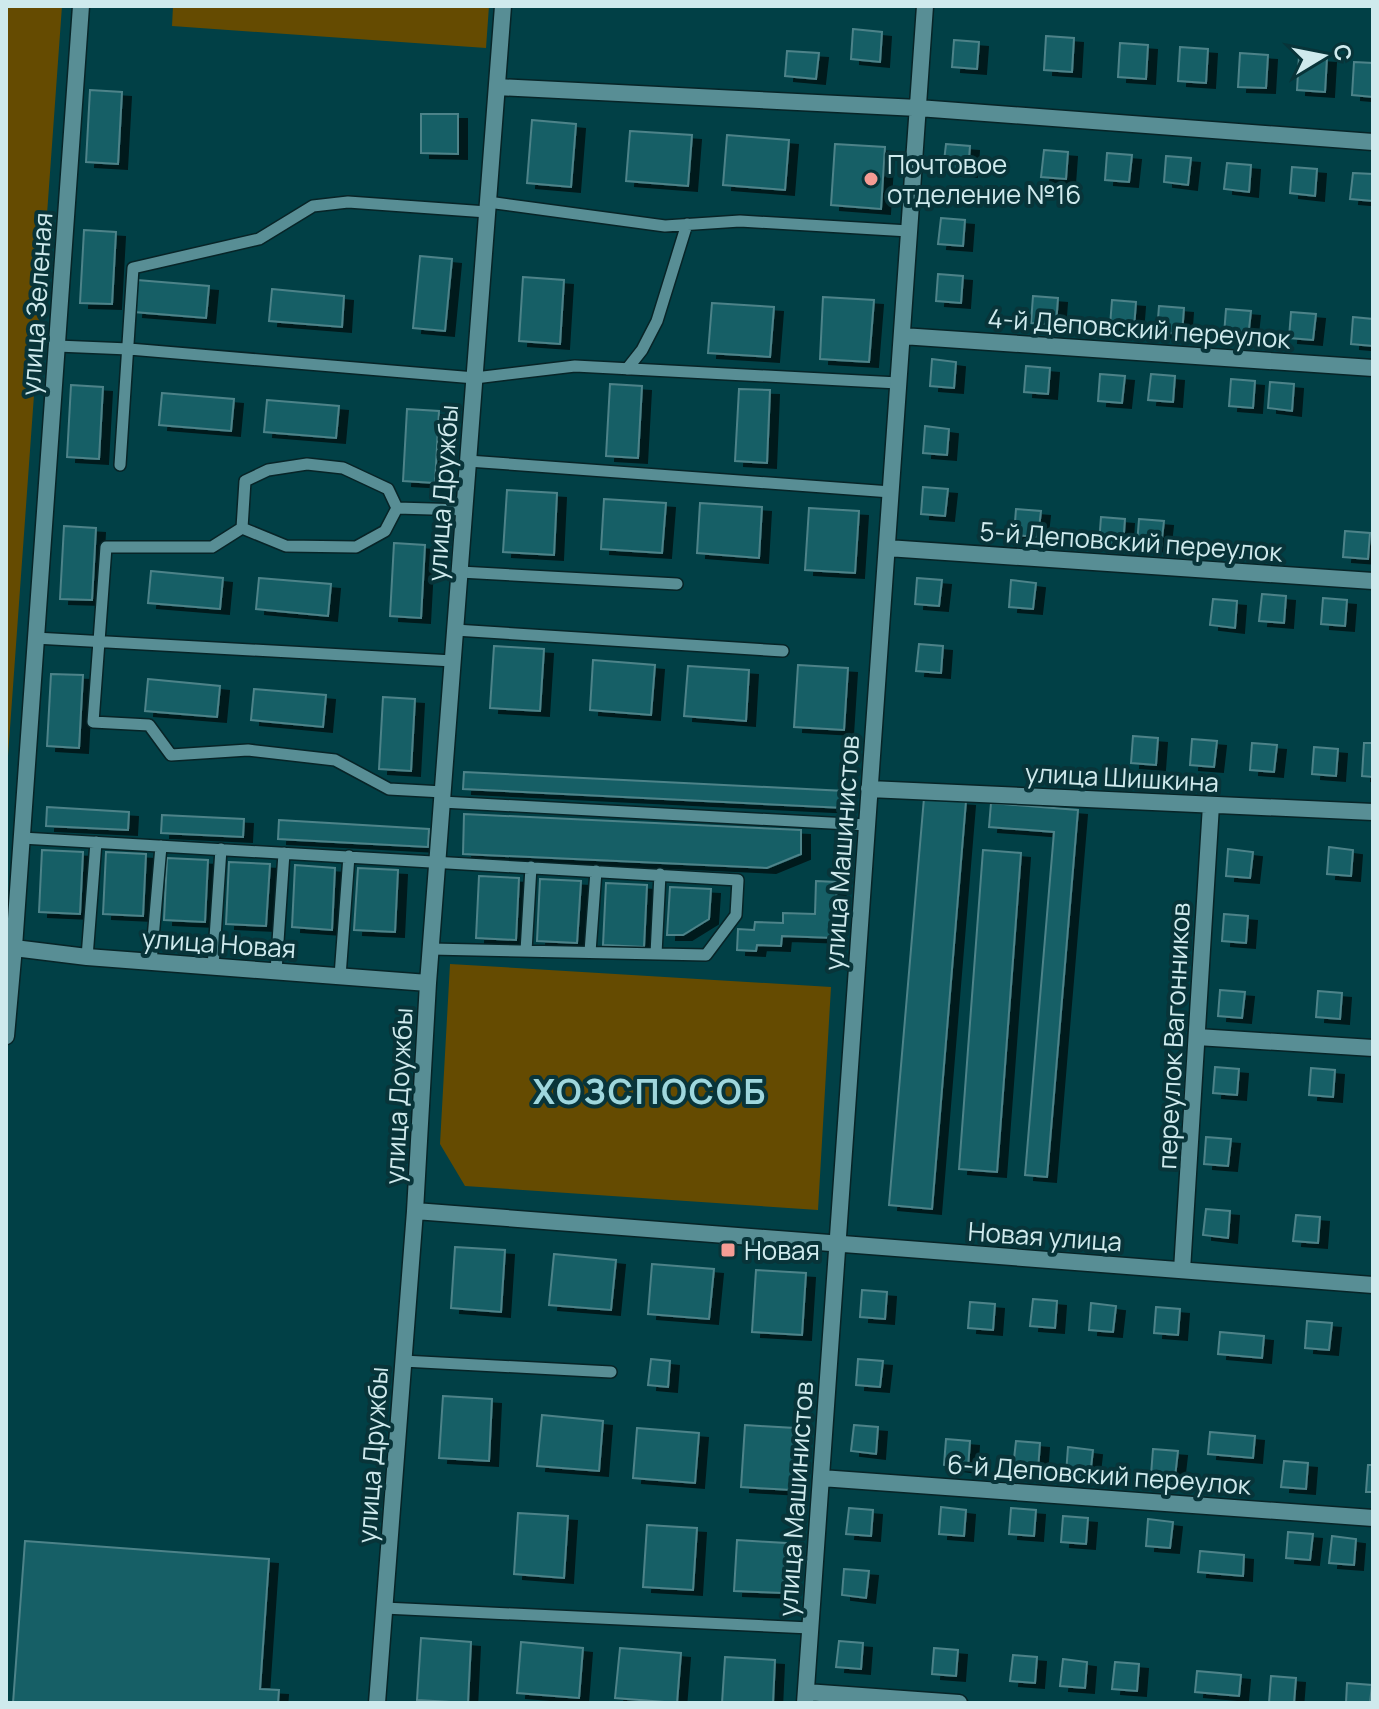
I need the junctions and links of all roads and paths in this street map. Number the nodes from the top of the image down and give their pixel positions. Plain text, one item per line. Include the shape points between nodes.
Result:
1 (81, 6) edge
2 (503, 6) edge
3 (925, 6) edge
4 (497, 87) junction
5 (918, 108) junction
6 (1373, 142) edge
7 (488, 207) junction
8 (687, 224) junction
9 (909, 231) junction
10 (902, 336) junction
11 (57, 346) junction
12 (129, 349) junction
13 (1373, 368) edge
14 (627, 369) junction
15 (475, 378) junction
16 (898, 383) junction
17 (468, 461) junction
18 (120, 465) dead end
19 (891, 492) junction
20 (397, 508) junction
21 (465, 510) junction
22 (242, 528) junction
23 (887, 548) junction
24 (460, 572) junction
25 (1373, 581) edge
26 (677, 584) dead end
27 (455, 630) junction
28 (35, 638) junction
29 (98, 641) junction
30 (783, 651) dead end
31 (453, 661) junction
32 (869, 789) junction
33 (442, 797) junction
34 (1211, 805) junction
35 (1373, 812) edge
36 (867, 825) junction
37 (22, 838) junction
38 (96, 842) junction
39 (161, 846) junction
40 (221, 849) junction
41 (284, 853) junction
42 (349, 856) junction
43 (438, 861) junction
44 (531, 867) junction
45 (596, 871) junction
46 (660, 874) junction
47 (10, 947) edge
48 (431, 949) junction
49 (526, 951) junction
50 (590, 952) junction
51 (656, 954) junction
52 (87, 957) junction
53 (151, 962) junction
54 (213, 967) junction
55 (276, 971) junction
56 (340, 976) junction
57 (428, 983) junction
58 (6, 1036) edge
59 (1197, 1037) junction
60 (1373, 1048) edge
61 (415, 1211) junction
62 (838, 1244) junction
63 (1182, 1270) junction
64 (1373, 1285) edge
65 (403, 1361) junction
66 (611, 1372) dead end
67 (821, 1478) junction
68 (1373, 1518) edge
69 (384, 1608) junction
70 (810, 1628) junction
71 (806, 1697) edge
72 (377, 1703) edge
73 (959, 1703) edge

1 - 11 street, улица Зеленая
2 - 4 street, улица Дружбы
3 - 5 street, улица Машинистов
4 - 5 street
4 - 7 street, улица Дружбы
5 - 6 street
5 - 9 street, улица Машинистов
7 - 8 lane
7 - 12 lane via 348,202 313,206 259,239 133,268
7 - 15 street, улица Дружбы
8 - 9 lane via 740,221
8 - 14 lane via 657,321
9 - 10 street, улица Машинистов
10 - 13 street, 4-й Деповский переулок
10 - 16 street, улица Машинистов
11 - 12 lane
11 - 28 street, улица Зеленая
12 - 15 lane
12 - 18 lane
14 - 15 lane via 575,366
14 - 16 lane
15 - 17 street, улица Дружбы
16 - 19 street, улица Машинистов
17 - 19 lane
17 - 21 street, улица Дружбы
19 - 23 street, улица Машинистов
20 - 21 lane
20 - 22 lane via 385,531 356,547 286,546
20 - 22 lane via 388,489 343,468 307,464 268,470 245,481
21 - 24 street, улица Дружбы
22 - 29 lane via 212,547 106,547
23 - 25 street, 5-й Деповский переулок
23 - 32 street, улица Машинистов
24 - 26 lane
24 - 27 street, улица Дружбы
27 - 30 lane
27 - 31 street, улица Дружбы
28 - 29 lane
28 - 37 street, улица Зеленая
29 - 31 lane
29 - 33 lane via 93,722 149,725 171,755 248,750 335,760 389,789
31 - 33 street, улица Дружбы
32 - 34 street, улица Шишкина
32 - 36 street, улица Машинистов
33 - 36 lane
33 - 43 street, улица Дружбы
34 - 35 street, улица Шишкина
34 - 59 street, переулок Вагонников
36 - 62 street, улица Машинистов
37 - 38 lane
37 - 47 street, улица Зеленая
38 - 39 lane
38 - 52 lane
39 - 40 lane
39 - 53 lane
40 - 41 lane
40 - 54 lane
41 - 42 lane
41 - 55 lane
42 - 43 lane
42 - 56 lane
43 - 44 lane
43 - 48 street, улица Дружбы
44 - 45 lane
44 - 49 lane
45 - 46 lane
45 - 50 lane
46 - 51 lane
46 - 51 lane via 738,880 736,915 706,955
47 - 52 street, улица Новая
47 - 58 street, улица Зеленая
48 - 49 lane
48 - 57 street, улица Дружбы
49 - 50 lane
50 - 51 lane
52 - 53 street, улица Новая
53 - 54 street, улица Новая
54 - 55 street, улица Новая
55 - 56 street, улица Новая
56 - 57 street, улица Новая
57 - 61 street, улица Доужбы
59 - 60 street
59 - 63 street, переулок Вагонников
61 - 62 street, Новая улица
61 - 65 street, улица Дружбы
62 - 63 street, Новая улица
62 - 67 street, улица Машинистов
63 - 64 street, Новая улица
65 - 66 lane
65 - 69 street, улица Дружбы
67 - 68 street, 6-й Деповский переулок
67 - 70 street, улица Машинистов
69 - 70 lane
69 - 72 street, улица Дружбы
70 - 71 street, улица Машинистов
71 - 73 street

